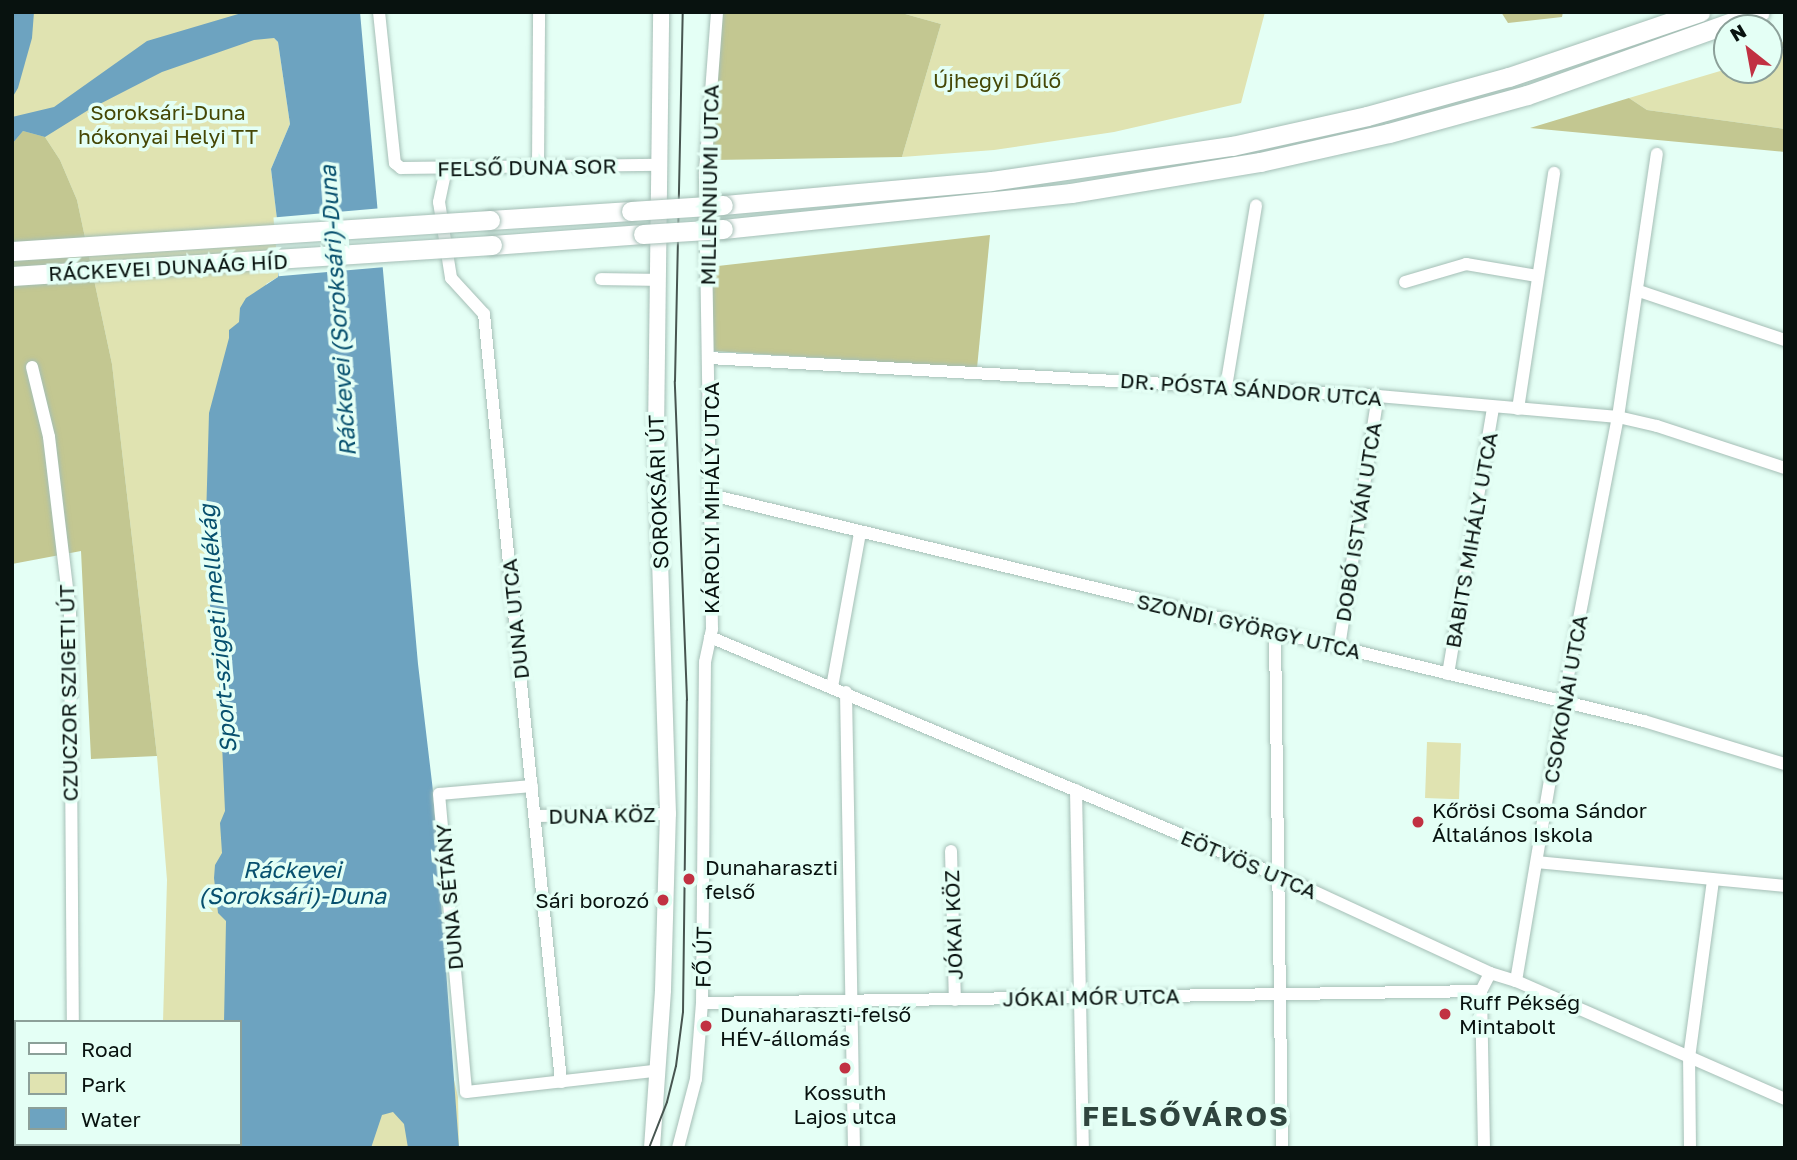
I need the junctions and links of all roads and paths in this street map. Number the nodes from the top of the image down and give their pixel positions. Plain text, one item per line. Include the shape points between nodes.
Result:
1 (379, 12) edge
2 (539, 12) edge
3 (661, 12) edge
4 (717, 12) edge
5 (1700, 12) edge
6 (1760, 12) edge
7 (1657, 154) dead end
8 (661, 165) junction
9 (538, 167) junction
10 (446, 169) junction
11 (1554, 173) dead end
12 (1256, 205) dead end
13 (12, 251) edge
14 (12, 276) edge
15 (1537, 276) junction
16 (601, 279) dead end
17 (659, 280) junction
18 (1405, 282) dead end
19 (1639, 291) junction
20 (1785, 340) edge
21 (709, 358) junction
22 (32, 367) dead end
23 (1226, 387) junction
24 (1378, 396) junction
25 (1493, 407) junction
26 (1518, 409) junction
27 (1618, 417) junction
28 (1785, 468) edge
29 (711, 495) junction
30 (860, 533) junction
31 (1275, 632) junction
32 (710, 638) junction
33 (1339, 647) junction
34 (1448, 674) junction
35 (832, 687) junction
36 (846, 692) junction
37 (1563, 702) junction
38 (1785, 764) edge
39 (532, 786) junction
40 (1076, 790) junction
41 (668, 814) junction
42 (535, 816) junction
43 (951, 851) dead end
44 (1537, 862) junction
45 (1278, 876) junction
46 (1713, 880) junction
47 (1785, 886) edge
48 (663, 973) junction
49 (1490, 973) junction
50 (1516, 981) junction
51 (1481, 991) junction
52 (1280, 994) junction
53 (1079, 998) junction
54 (956, 999) junction
55 (850, 1001) junction
56 (702, 1003) junction
57 (73, 1020) edge
58 (1689, 1058) junction
59 (654, 1071) junction
60 (561, 1082) junction
61 (1785, 1099) edge
62 (647, 1148) edge
63 (652, 1148) edge
64 (678, 1148) edge
65 (854, 1148) edge
66 (1083, 1148) edge
67 (1282, 1148) edge
68 (1485, 1148) edge
69 (1690, 1148) edge

1 - 10 street, FELSŐ DUNA SOR via 394,163 401,168
2 - 9 street
3 - 8 main road, SOROKSÁRI ÚT
4 - 21 street, MILLENNIUMI UTCA via 705,172
5 - 13 highway, RÁCKEVEI DUNAÁG HÍD, bridge via 1497,81 1367,116 1246,143 1041,175 723,205
6 - 14 highway, RÁCKEVEI DUNAÁG HÍD, bridge via 1527,95 1389,133 1260,162 1059,195 723,229
7 - 19 street, CSOKONAI UTCA
8 - 9 street, FELSŐ DUNA SOR
8 - 17 main road, SOROKSÁRI ÚT
9 - 10 street, FELSŐ DUNA SOR
10 - 39 street, DUNA UTCA via 439,202 451,278 484,314
11 - 15 street, BABITS MIHÁLY UTCA
12 - 23 street
15 - 18 street via 1466,264
15 - 26 street, BABITS MIHÁLY UTCA
16 - 17 street
17 - 41 main road, SOROKSÁRI ÚT via 656,434
19 - 20 street
19 - 27 street, CSOKONAI UTCA
21 - 23 street, DR. PÓSTA SÁNDOR UTCA
21 - 29 street, KÁROLYI MIHÁLY UTCA
22 - 57 street, CZUCZOR SZIGETI ÚT via 49,437 70,613
23 - 24 street, DR. PÓSTA SÁNDOR UTCA
24 - 25 street, DR. PÓSTA SÁNDOR UTCA
24 - 33 street, DOBÓ ISTVÁN UTCA
25 - 26 street, DR. PÓSTA SÁNDOR UTCA
25 - 34 street, BABITS MIHÁLY UTCA
26 - 27 street, DR. PÓSTA SÁNDOR UTCA
27 - 28 street, DR. PÓSTA SÁNDOR UTCA
27 - 37 street, CSOKONAI UTCA
29 - 30 street, SZONDI GYÖRGY UTCA
29 - 32 street, KÁROLYI MIHÁLY UTCA
30 - 31 street, SZONDI GYÖRGY UTCA
30 - 35 street
31 - 33 street, SZONDI GYÖRGY UTCA
31 - 45 street
32 - 35 street, EÖTVÖS UTCA
32 - 56 street, FŐ ÚT via 705,662
33 - 34 street, SZONDI GYÖRGY UTCA
34 - 37 street, SZONDI GYÖRGY UTCA
35 - 36 street, EÖTVÖS UTCA
36 - 40 street, EÖTVÖS UTCA
36 - 55 street
37 - 38 street, SZONDI GYÖRGY UTCA
37 - 44 street, CSOKONAI UTCA
39 - 42 street, DUNA UTCA
39 - 60 street, DUNA SÉTÁNY via 439,794 466,1092
40 - 45 street, EÖTVÖS UTCA
40 - 53 street
41 - 42 street, DUNA KÖZ
41 - 48 main road, SOROKSÁRI ÚT
42 - 60 street, DUNA UTCA
43 - 54 street, JÓKAI KÖZ
44 - 46 street
44 - 50 street, CSOKONAI UTCA
45 - 49 street, EÖTVÖS UTCA
45 - 52 street
46 - 47 street
46 - 58 street
48 - 59 main road, FŐ ÚT
48 - 63 main road, FŐ ÚT
49 - 50 street, EÖTVÖS UTCA
49 - 51 street
50 - 58 street, EÖTVÖS UTCA
51 - 52 street, JÓKAI MÓR UTCA
51 - 68 street
52 - 53 street, JÓKAI MÓR UTCA
52 - 67 street
53 - 54 street, JÓKAI MÓR UTCA
53 - 66 street
54 - 55 street, JÓKAI MÓR UTCA
55 - 56 street, JÓKAI MÓR UTCA
55 - 65 street
56 - 64 street, FŐ ÚT via 696,1079
58 - 61 street, EÖTVÖS UTCA
58 - 69 street
59 - 60 street
59 - 62 main road, FŐ ÚT

